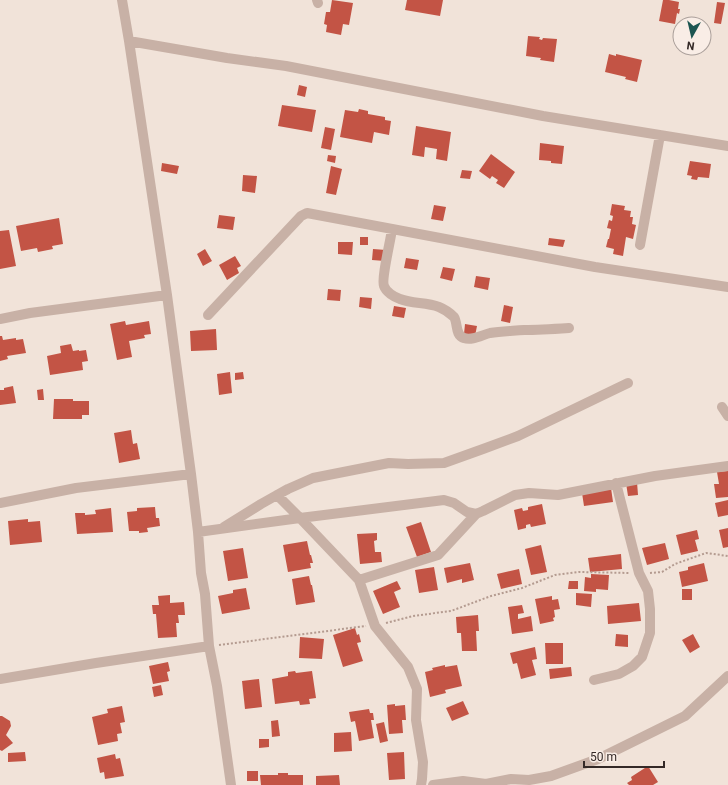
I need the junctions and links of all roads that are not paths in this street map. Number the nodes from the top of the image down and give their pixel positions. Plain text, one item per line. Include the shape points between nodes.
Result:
1 (122, 0) edge
2 (129, 41) junction
3 (660, 135) junction
4 (728, 146) edge
5 (392, 229) junction
6 (640, 245) dead end
7 (728, 287) edge
8 (167, 295) junction
9 (208, 316) dead end
10 (0, 319) edge
11 (569, 328) dead end
12 (628, 383) dead end
13 (728, 466) edge
14 (191, 474) junction
15 (616, 483) junction
16 (277, 495) junction
17 (0, 503) edge
18 (476, 514) junction
19 (300, 518) junction
20 (221, 529) junction
21 (198, 532) junction
22 (359, 580) junction
23 (209, 646) junction
24 (728, 676) edge
25 (0, 679) edge
26 (594, 680) dead end
27 (231, 785) edge
28 (421, 785) edge
29 (433, 785) edge

1 - 2 street
2 - 3 street via 286,66 543,116
2 - 8 street
3 - 4 street
3 - 6 street
5 - 7 street via 587,265
5 - 9 street via 307,213 301,216
5 - 11 street via 384,286 400,299 431,304 448,312 454,317 461,337 466,339 504,331
8 - 10 street
8 - 14 street
12 - 16 street via 518,436 444,463 390,463 359,468 314,478
13 - 15 street
14 - 17 street via 76,488
14 - 21 street
15 - 18 street via 558,495 515,495
15 - 26 street via 638,573 648,591 650,633 642,657 633,666 619,674
16 - 19 street
16 - 20 street
18 - 19 street via 444,500
18 - 22 street via 438,555
19 - 20 street
19 - 22 street
20 - 21 street
21 - 23 street
22 - 28 street via 375,626 408,667 417,689 416,720 423,762
23 - 25 street
23 - 27 street
24 - 29 street via 685,716 598,759 551,776 529,780 511,779 486,784 463,781

